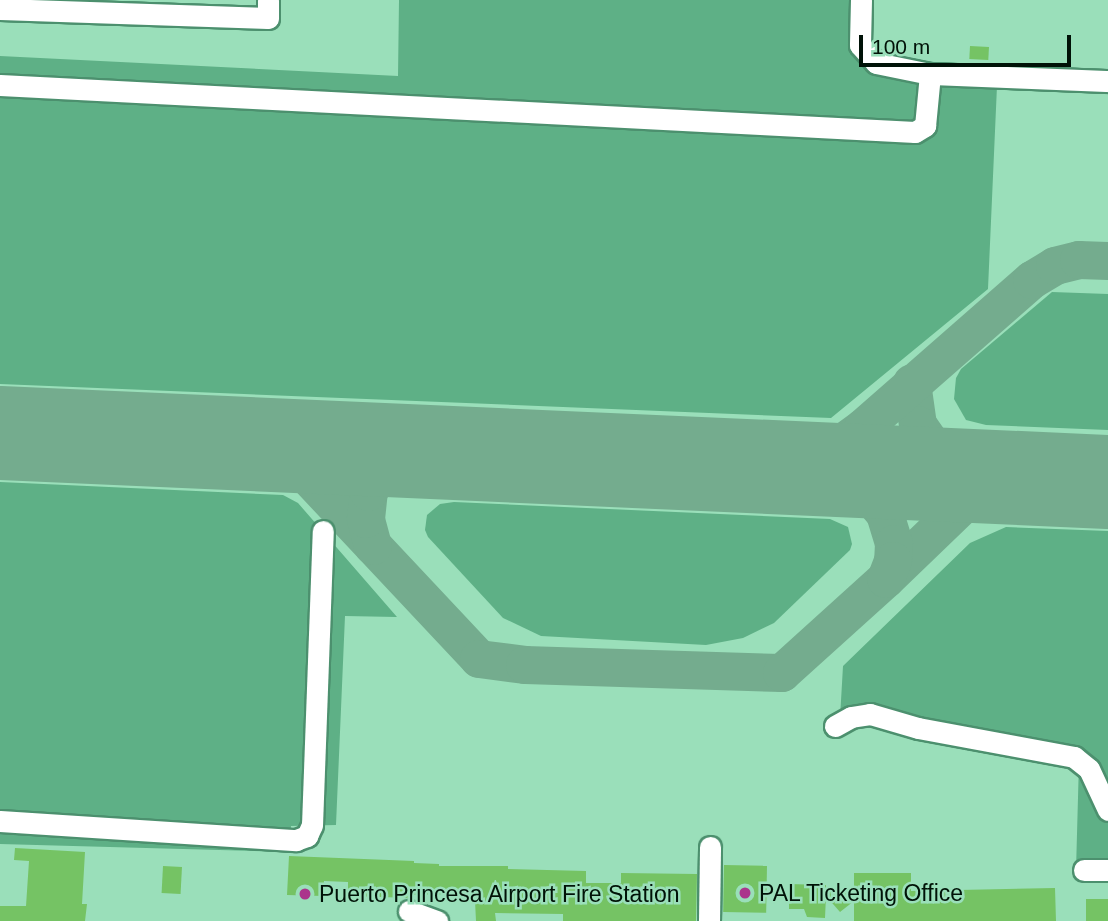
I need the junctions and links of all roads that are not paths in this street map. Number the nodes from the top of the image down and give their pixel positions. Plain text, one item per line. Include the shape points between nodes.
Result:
1 (268, 0) edge
2 (861, 0) edge
3 (0, 9) edge
4 (930, 74) junction
5 (1108, 81) edge
6 (0, 85) edge
7 (323, 531) dead end
8 (835, 726) dead end
9 (1108, 810) edge
10 (0, 821) edge
11 (710, 847) dead end
12 (1084, 870) dead end
13 (1108, 870) edge
14 (409, 911) dead end
15 (437, 921) edge
16 (709, 921) edge

1 - 3 lane via 268,18
2 - 4 lane via 860,46 876,63
4 - 5 lane
4 - 6 lane via 925,126 915,132
7 - 10 lane via 312,825 307,836 296,840
8 - 9 lane via 850,717 870,714 918,728 1074,757 1089,769
11 - 16 lane
12 - 13 lane
14 - 15 lane

